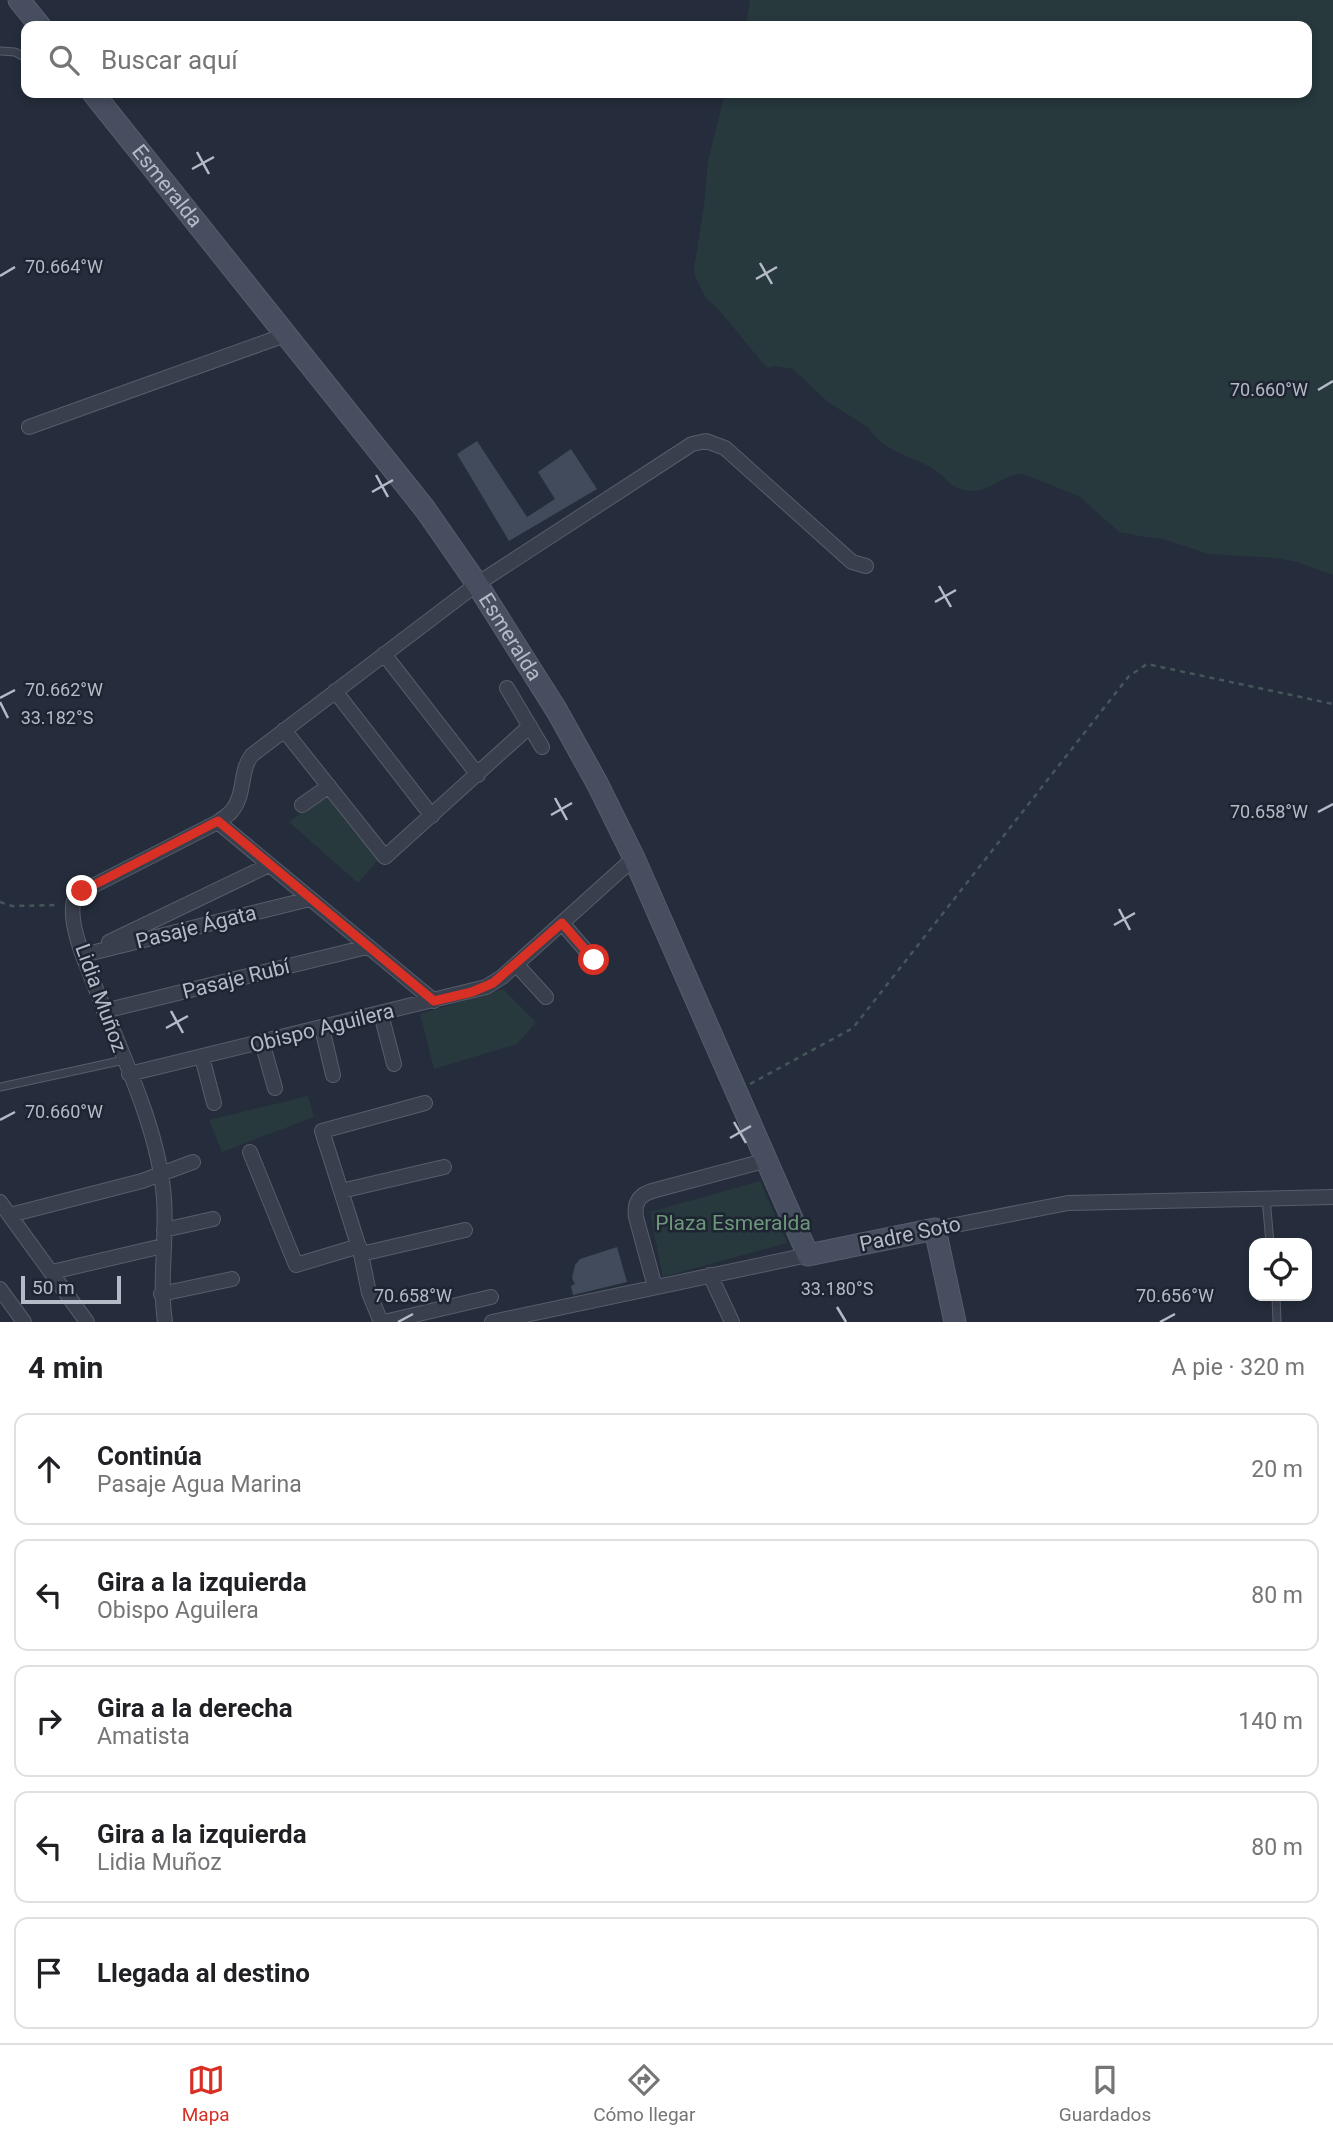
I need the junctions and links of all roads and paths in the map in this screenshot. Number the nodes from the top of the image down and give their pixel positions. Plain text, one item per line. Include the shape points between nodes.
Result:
1 (23, 1) edge
2 (37, 21) edge
3 (0, 51) edge
4 (21, 55) edge
5 (97, 98) edge
6 (285, 335) junction
7 (29, 427) dead end
8 (866, 566) dead end
9 (477, 584) junction
10 (384, 654) junction
11 (507, 688) dead end
12 (335, 691) junction
13 (1333, 704) edge
14 (530, 726) junction
15 (284, 730) junction
16 (542, 747) dead end
17 (478, 775) junction
18 (329, 786) junction
19 (302, 805) dead end
20 (432, 816) junction
21 (218, 821) junction
22 (634, 858) junction
23 (269, 864) junction
24 (310, 899) junction
25 (73, 900) junction
26 (0, 902) edge
27 (562, 923) junction
28 (367, 947) junction
29 (83, 955) junction
30 (594, 960) dead end
31 (516, 964) junction
32 (546, 998) dead end
33 (434, 1001) junction
34 (104, 1011) junction
35 (381, 1014) junction
36 (322, 1028) junction
37 (262, 1042) junction
38 (202, 1057) junction
39 (124, 1060) junction
40 (394, 1064) dead end
41 (129, 1074) junction
42 (333, 1074) dead end
43 (0, 1087) edge
44 (275, 1088) dead end
45 (737, 1091) junction
46 (214, 1103) dead end
47 (425, 1103) dead end
48 (250, 1152) dead end
49 (768, 1160) junction
50 (193, 1162) dead end
51 (444, 1167) dead end
52 (160, 1173) junction
53 (341, 1191) junction
54 (1266, 1197) junction
55 (1333, 1197) edge
56 (0, 1202) edge
57 (10, 1215) junction
58 (213, 1219) dead end
59 (935, 1228) junction
60 (164, 1230) junction
61 (465, 1230) dead end
62 (1270, 1238) edge
63 (163, 1246) junction
64 (360, 1250) junction
65 (808, 1255) junction
66 (52, 1272) junction
67 (710, 1275) junction
68 (232, 1279) dead end
69 (655, 1287) junction
70 (0, 1289) edge
71 (161, 1294) junction
72 (491, 1297) dead end
73 (1276, 1301) edge
74 (24, 1322) edge
75 (87, 1322) edge
76 (165, 1322) edge
77 (383, 1322) edge
78 (492, 1322) edge
79 (732, 1322) edge
80 (954, 1322) edge
81 (1276, 1322) edge

1 - 2 street
3 - 4 lane
5 - 6 street, Esmeralda
6 - 7 street
6 - 9 street, Esmeralda via 425,509
8 - 9 street via 852,562 725,448 706,441 692,444
9 - 10 street
9 - 22 street, Esmeralda via 571,735
10 - 12 street
10 - 17 street
11 - 14 street
12 - 15 street
12 - 20 street
13 - 45 path via 1147,664 1129,676 853,1028
14 - 16 street
14 - 17 street
15 - 18 street
15 - 21 street via 244,765 240,794 232,811
17 - 20 street
18 - 19 street
18 - 20 street via 385,857
21 - 23 street
21 - 25 street via 82,891
22 - 27 street, Obispo Aguilera
22 - 45 street, Esmeralda
23 - 24 street
23 - 29 street
24 - 28 street
24 - 29 street, Pasaje Ágata
25 - 26 path via 54,906
25 - 29 street, Lidia Muñoz via 71,910
27 - 30 street
27 - 31 street, Obispo Aguilera
28 - 33 street
28 - 34 street, Pasaje Rubí
29 - 34 street, Lidia Muñoz
31 - 32 street
31 - 33 street, Obispo Aguilera via 486,987
33 - 35 street, Obispo Aguilera
34 - 39 street, Lidia Muñoz
35 - 36 street, Obispo Aguilera
35 - 40 street
36 - 37 street, Obispo Aguilera
36 - 42 street
37 - 38 street, Obispo Aguilera
37 - 44 street
38 - 41 street, Obispo Aguilera
38 - 46 street
39 - 41 street, Lidia Muñoz
39 - 43 lane
41 - 52 street, Lidia Muñoz via 151,1132
45 - 49 street, Esmeralda
47 - 53 street via 322,1131
48 - 64 street via 296,1265
49 - 65 street, Esmeralda
49 - 69 street via 639,1198 636,1217
50 - 52 street
51 - 53 street
52 - 57 street
52 - 60 street, Lidia Muñoz
53 - 64 street
54 - 55 street, Padre Soto
54 - 59 street, Padre Soto via 1068,1203
54 - 62 lane
56 - 57 street
57 - 66 street
58 - 60 street
59 - 65 street, Padre Soto
59 - 80 street
60 - 63 street, Lidia Muñoz
61 - 64 street
63 - 66 street
63 - 71 street, Lidia Muñoz
64 - 77 street via 369,1293
65 - 67 street, Padre Soto
66 - 75 street
67 - 69 street, Padre Soto
67 - 79 street
68 - 71 street
69 - 78 street, Padre Soto
70 - 74 street
71 - 76 street, Lidia Muñoz
72 - 77 street
73 - 81 lane

